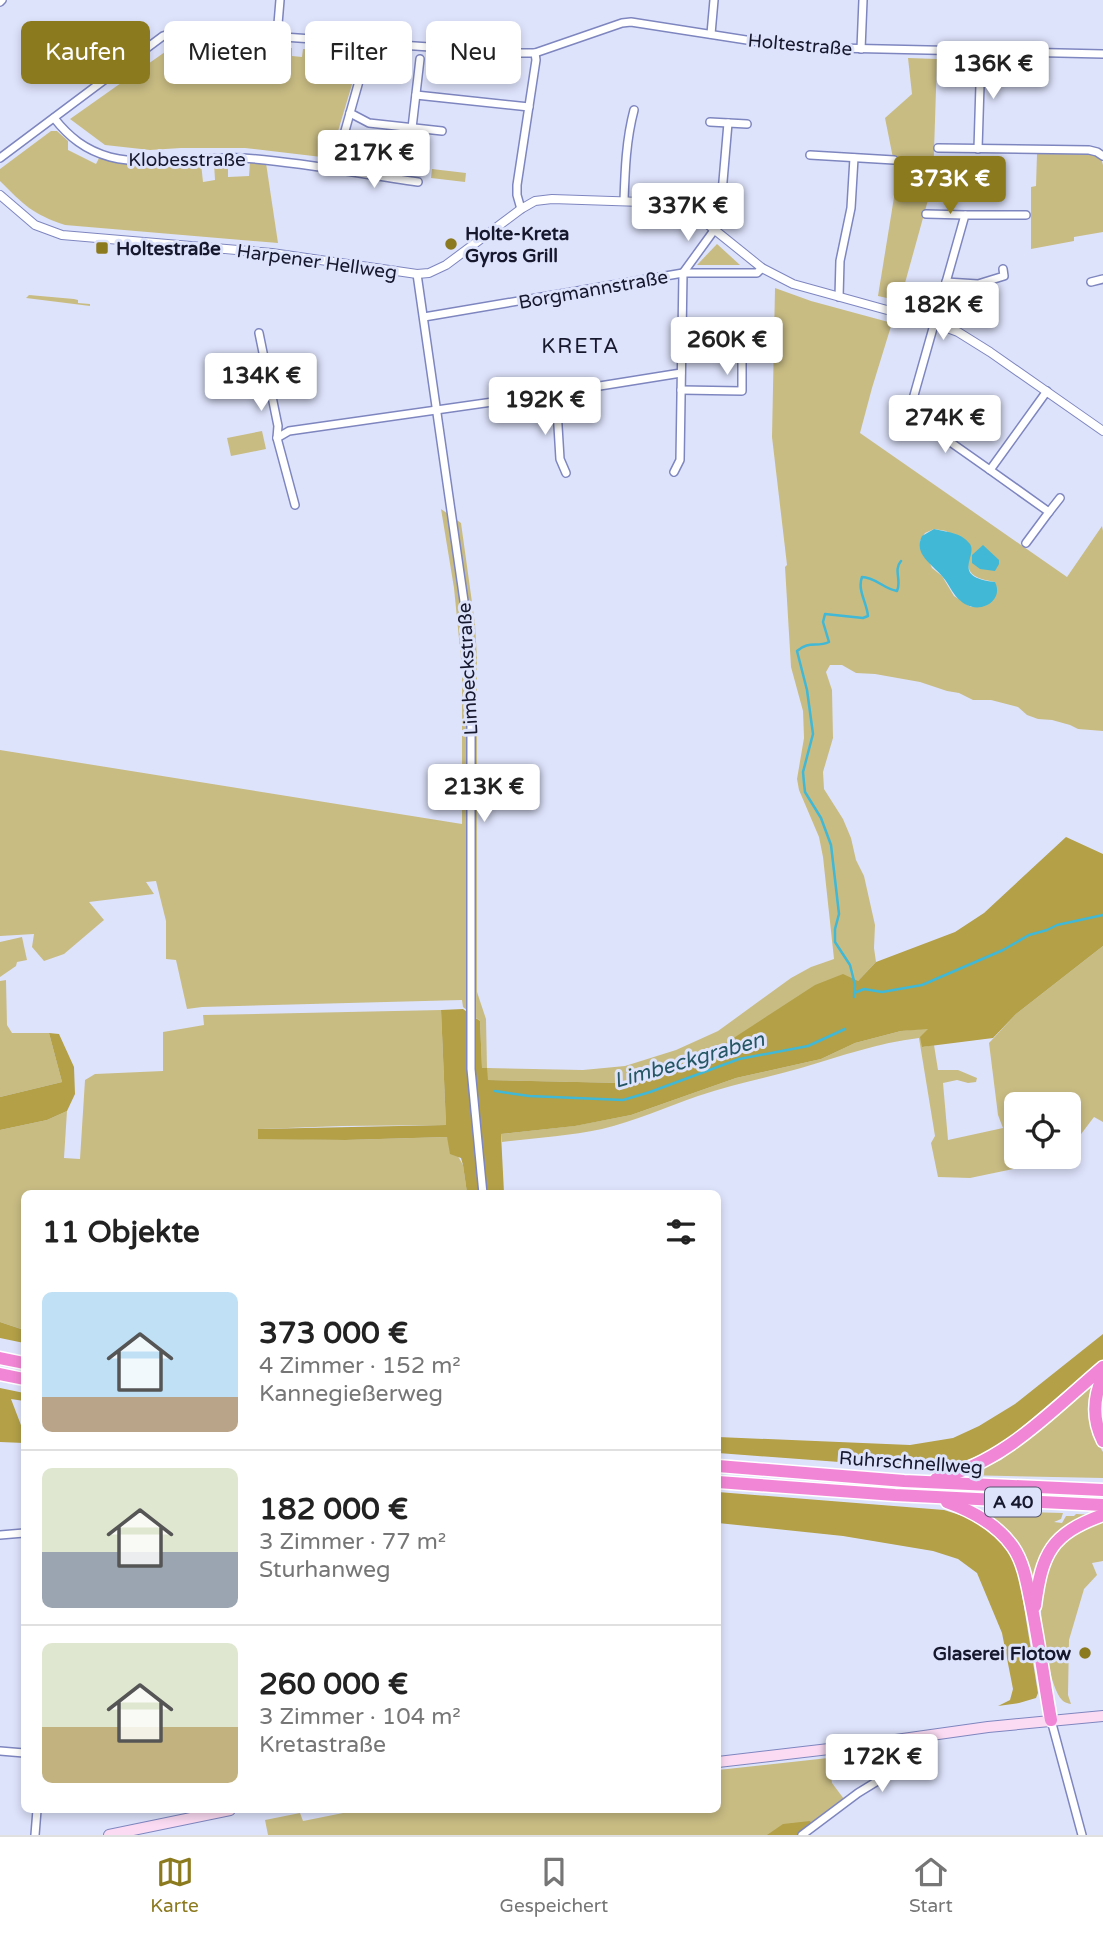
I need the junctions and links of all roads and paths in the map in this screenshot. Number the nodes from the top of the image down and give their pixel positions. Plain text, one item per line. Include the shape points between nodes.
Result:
1 (280, 0) edge
2 (715, 0) edge
3 (863, 0) edge
4 (278, 21) edge
5 (711, 34) junction
6 (164, 36) edge
7 (412, 46) edge
8 (861, 49) junction
9 (981, 52) junction
10 (535, 53) junction
11 (1103, 54) edge
12 (420, 59) dead end
13 (358, 84) edge
14 (416, 95) junction
15 (529, 107) junction
16 (634, 110) dead end
17 (350, 113) junction
18 (54, 118) junction
19 (710, 122) dead end
20 (728, 123) junction
21 (747, 124) dead end
22 (412, 128) junction
23 (442, 131) dead end
24 (937, 148) dead end
25 (978, 149) junction
26 (810, 155) dead end
27 (1103, 156) edge
28 (0, 158) edge
29 (854, 158) junction
30 (894, 160) dead end
31 (334, 170) junction
32 (418, 182) dead end
33 (0, 195) edge
34 (624, 201) junction
35 (521, 209) junction
36 (926, 214) dead end
37 (965, 215) junction
38 (1026, 215) dead end
39 (707, 223) junction
40 (715, 229) junction
41 (762, 268) junction
42 (1003, 269) dead end
43 (683, 273) junction
44 (417, 274) junction
45 (1103, 279) edge
46 (946, 282) junction
47 (1091, 282) dead end
48 (838, 297) junction
49 (424, 317) junction
50 (934, 323) junction
51 (742, 332) dead end
52 (260, 333) dead end
53 (681, 373) junction
54 (681, 390) junction
55 (1047, 391) junction
56 (556, 393) junction
57 (438, 409) junction
58 (1103, 431) edge
59 (277, 438) junction
60 (990, 470) junction
61 (674, 472) dead end
62 (566, 473) dead end
63 (1060, 498) dead end
64 (295, 505) dead end
65 (1049, 512) junction
66 (1026, 543) dead end
67 (483, 1190) edge
68 (0, 1358) edge
69 (21, 1362) edge
70 (1103, 1367) edge
71 (0, 1374) edge
72 (1103, 1376) edge
73 (21, 1378) edge
74 (1103, 1441) edge
75 (721, 1466) edge
76 (904, 1481) junction
77 (721, 1482) edge
78 (1103, 1490) edge
79 (922, 1497) junction
80 (1103, 1505) edge
81 (1103, 1515) edge
82 (21, 1533) edge
83 (0, 1535) edge
84 (1034, 1617) junction
85 (1103, 1716) edge
86 (1051, 1720) junction
87 (929, 1736) junction
88 (0, 1751) edge
89 (21, 1752) edge
90 (721, 1762) edge
91 (37, 1813) edge
92 (219, 1813) edge
93 (159, 1830) edge
94 (35, 1835) edge
95 (109, 1835) edge
96 (802, 1835) edge
97 (1082, 1835) edge

1 - 4 street
2 - 5 street
3 - 8 street
5 - 8 street, Holtestraße via 790,47
5 - 10 street, Holtestraße via 631,22
6 - 18 street, Holtestraße
7 - 10 street, Holtestraße
8 - 9 street, Holtestraße
9 - 11 street, Holtestraße
9 - 25 street
10 - 15 street
12 - 14 street
13 - 17 street
14 - 15 street
14 - 22 street
15 - 35 street via 517,185
16 - 34 street
17 - 22 street via 369,122
17 - 31 street
18 - 28 street, Holtestraße
18 - 31 street, Klobesstraße via 78,143 122,159 243,158
19 - 20 street
20 - 21 street
20 - 39 street via 722,193
22 - 23 street
24 - 25 street
25 - 27 street via 1089,150
26 - 29 street
29 - 30 street
29 - 48 street
31 - 32 street, Klobesstraße
33 - 44 street, Harpener Hellweg via 35,225 62,235 272,253
34 - 35 street, Harpener Hellweg via 541,200
34 - 39 street, Harpener Hellweg via 672,203
35 - 44 street, Harpener Hellweg via 446,265
36 - 37 street
37 - 38 street
37 - 46 street
39 - 40 street, Harpener Hellweg
40 - 41 street, Harpener Hellweg
40 - 43 street
41 - 43 street, Borgmannstraße via 757,273
41 - 48 street, Harpener Hellweg via 793,284
42 - 46 street via 1004,276 978,284
43 - 49 street, Borgmannstraße
43 - 53 street
44 - 49 street, Limbeckstraße
45 - 47 street
46 - 50 street
48 - 50 street, Harpener Hellweg
49 - 57 street, Limbeckstraße
50 - 55 street, Harpener Hellweg via 958,332
50 - 60 street via 909,413
51 - 54 street via 742,391
52 - 59 street
53 - 54 street
53 - 56 street
54 - 61 street via 680,460
55 - 58 street, Harpener Hellweg
55 - 60 street
56 - 57 street
56 - 62 street via 560,459
57 - 59 street via 289,431
57 - 67 street, Limbeckstraße via 470,653 471,1069
59 - 64 street
60 - 65 street
63 - 65 street
65 - 66 street
68 - 69 highway
70 - 76 highway via 995,1456 951,1475
71 - 73 highway
72 - 74 highway via 1095,1412
75 - 76 highway, Ruhrschnellweg / A 40
76 - 78 highway, Ruhrschnellweg / A 40
77 - 79 highway, Ruhrschnellweg / A 40
79 - 80 highway, Ruhrschnellweg / A 40
79 - 84 highway via 966,1509 1007,1539 1021,1563
81 - 84 highway via 1068,1532 1051,1549 1039,1576
82 - 83 street
84 - 86 highway
85 - 86 main road
86 - 87 main road
86 - 97 street
87 - 90 main road
87 - 96 street via 915,1758
88 - 89 street
91 - 94 street
92 - 93 main road
93 - 95 main road

